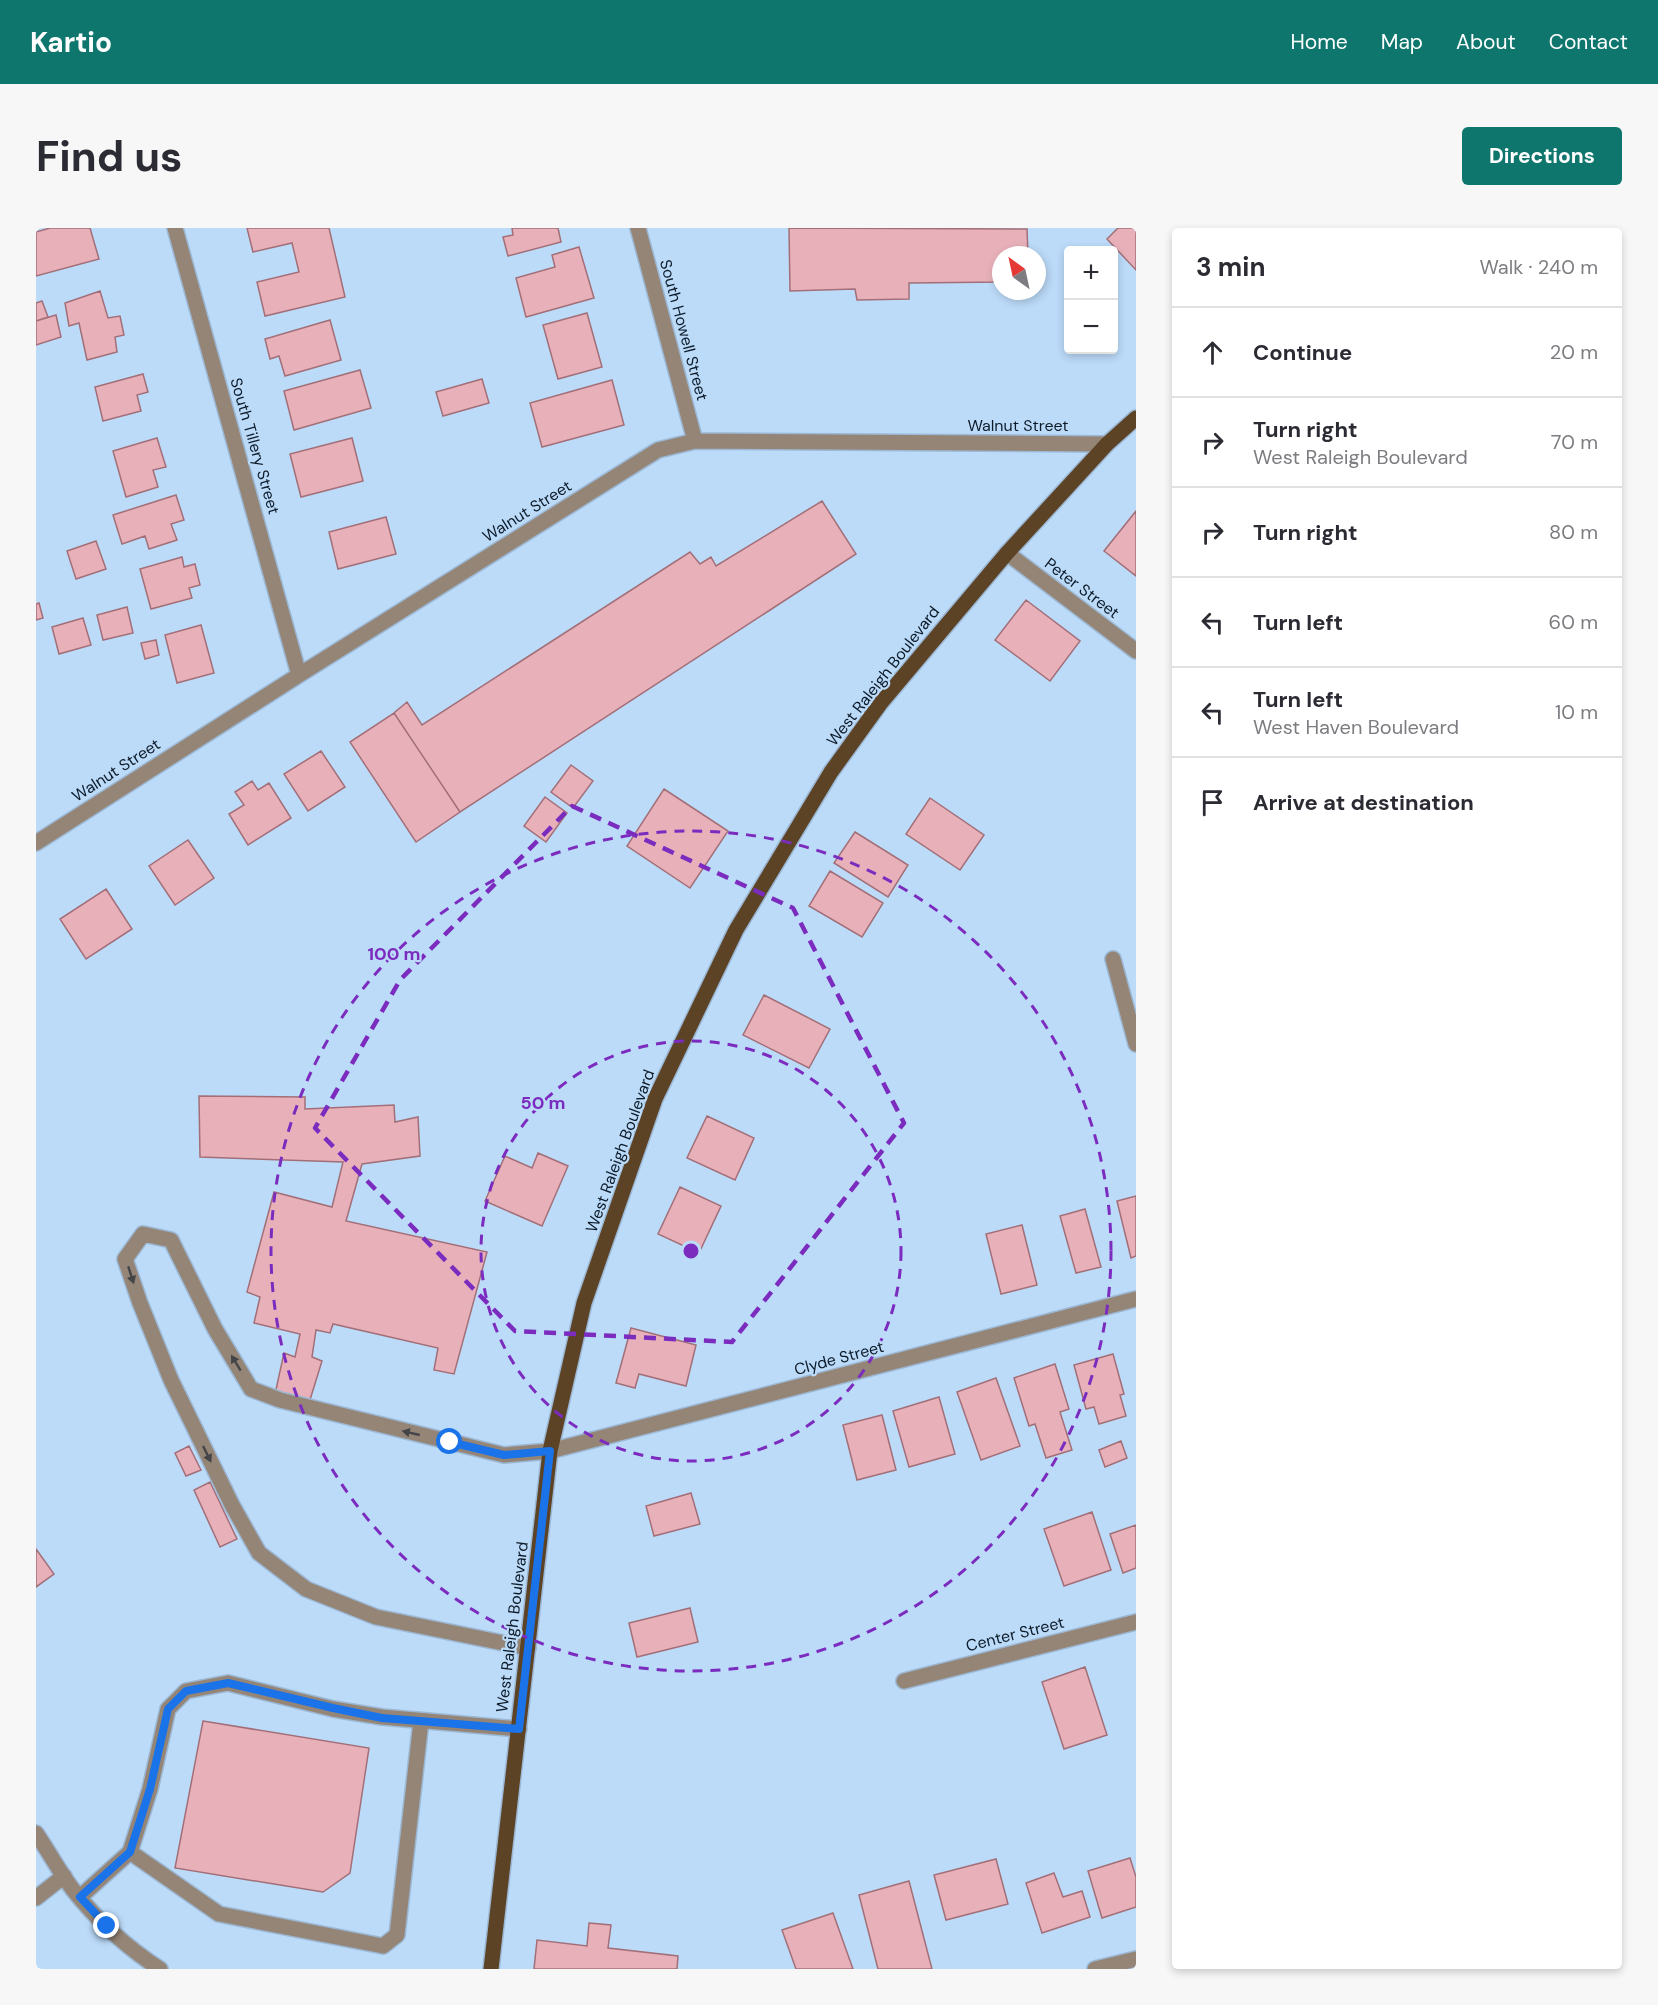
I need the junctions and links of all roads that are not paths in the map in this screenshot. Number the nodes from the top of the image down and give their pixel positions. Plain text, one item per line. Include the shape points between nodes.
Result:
1 (175, 228) edge
2 (638, 228) edge
3 (1136, 418) edge
4 (694, 441) junction
5 (1107, 444) junction
6 (1006, 553) junction
7 (1136, 651) edge
8 (299, 675) junction
9 (36, 843) edge
10 (1113, 959) dead end
11 (1136, 1044) edge
12 (1136, 1299) edge
13 (550, 1451) junction
14 (1136, 1622) edge
15 (528, 1648) junction
16 (904, 1681) dead end
17 (421, 1721) junction
18 (519, 1729) junction
19 (36, 1833) edge
20 (130, 1852) junction
21 (64, 1876) junction
22 (80, 1897) junction
23 (36, 1898) edge
24 (1136, 1959) edge
25 (160, 1969) edge
26 (491, 1969) edge
27 (1095, 1969) edge

1 - 8 street, South Tillery Street
2 - 4 street, South Howell Street
3 - 5 main road, West Raleigh Boulevard
4 - 5 street, Walnut Street
4 - 8 street, Walnut Street via 658,450
5 - 6 main road, West Raleigh Boulevard
6 - 7 street, Peter Street
6 - 13 main road, West Raleigh Boulevard via 880,704 831,772 736,930 655,1098 584,1303
8 - 9 street, Walnut Street
10 - 11 street
12 - 13 street, Clyde Street
13 - 15 main road, West Raleigh Boulevard
13 -> 15 street, Clyde Street via 504,1455 279,1400 251,1389 215,1329 171,1240 142,1234 125,1259 171,1380 259,1553 306,1589 376,1617
14 - 16 street, Center Street
15 - 18 main road, West Raleigh Boulevard
17 - 18 street
17 - 20 street via 382,1718 228,1683 186,1691 168,1709 150,1789
17 - 20 street via 397,1935 383,1946 219,1914
18 - 26 main road, West Raleigh Boulevard
19 - 21 street
20 - 22 street
21 - 22 street
21 - 23 street
22 - 25 street via 115,1934
24 - 27 street

